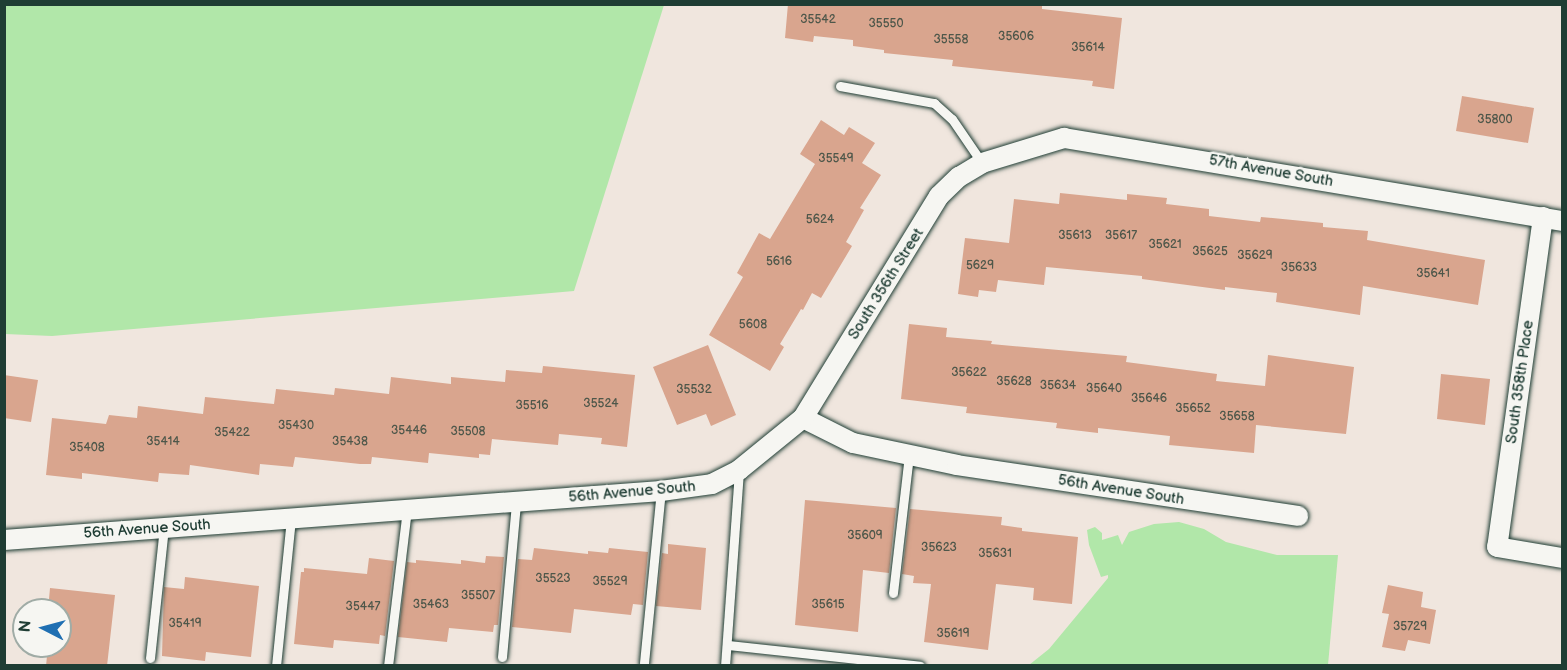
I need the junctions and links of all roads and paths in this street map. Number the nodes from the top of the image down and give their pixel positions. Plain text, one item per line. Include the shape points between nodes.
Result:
1 (840, 86) dead end
2 (982, 162) junction
3 (1553, 219) edge
4 (803, 418) junction
5 (909, 455) junction
6 (739, 470) junction
7 (661, 491) junction
8 (516, 502) junction
9 (407, 509) junction
10 (1299, 516) dead end
11 (292, 517) junction
12 (164, 527) junction
13 (4, 540) edge
14 (1563, 558) edge
15 (893, 594) dead end
16 (728, 645) junction
17 (502, 657) dead end
18 (150, 658) dead end
19 (644, 663) dead end
20 (276, 666) edge
21 (388, 666) edge
22 (725, 666) edge
23 (920, 666) edge

1 - 2 lane via 934,103 952,119
2 - 3 street, 57th Avenue South via 1064,138
2 - 4 street, South 356th Street via 939,196
3 - 14 street, South 358th Place via 1497,547
4 - 5 street, 56th Avenue South via 854,443
4 - 6 street, 56th Avenue South
5 - 10 street, 56th Avenue South
5 - 15 lane
6 - 7 street, 56th Avenue South via 712,484
6 - 16 lane
7 - 8 street, 56th Avenue South
7 - 19 lane
8 - 9 street, 56th Avenue South
8 - 17 lane
9 - 11 street, 56th Avenue South
9 - 21 lane
11 - 12 street, 56th Avenue South
11 - 20 lane
12 - 13 street, 56th Avenue South
12 - 18 lane
16 - 22 lane
16 - 23 lane

